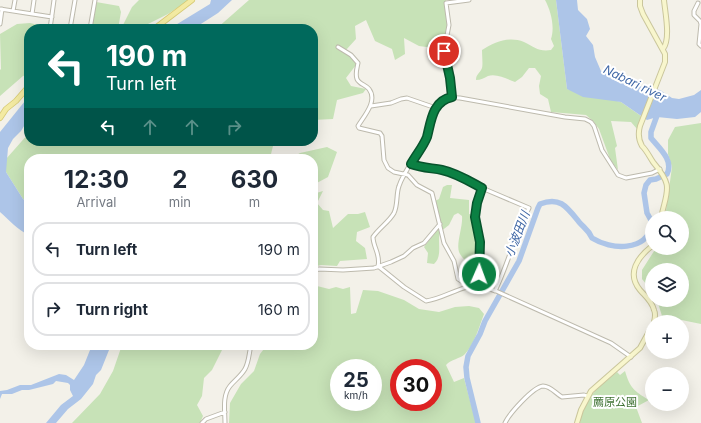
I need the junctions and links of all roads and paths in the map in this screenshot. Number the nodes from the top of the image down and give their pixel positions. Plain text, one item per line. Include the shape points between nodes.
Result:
1 (14, 0) edge
2 (34, 0) edge
3 (54, 0) edge
4 (75, 0) edge
5 (95, 0) edge
6 (192, 0) edge
7 (469, 0) edge
8 (640, 0) edge
9 (664, 0) edge
10 (698, 3) dead end
11 (1, 9) edge
12 (13, 11) junction
13 (32, 14) junction
14 (52, 17) junction
15 (0, 24) edge
16 (51, 24) edge
17 (71, 24) edge
18 (91, 24) edge
19 (161, 24) edge
20 (701, 46) edge
21 (338, 47) dead end
22 (663, 49) junction
23 (24, 92) edge
24 (452, 97) junction
25 (371, 106) junction
26 (436, 108) junction
27 (0, 118) edge
28 (411, 164) junction
29 (661, 170) junction
30 (405, 174) junction
31 (482, 188) junction
32 (663, 211) edge
33 (440, 224) junction
34 (645, 252) edge
35 (378, 266) junction
36 (318, 269) edge
37 (469, 286) junction
38 (478, 286) junction
39 (496, 291) junction
40 (654, 315) edge
41 (645, 339) edge
42 (250, 350) edge
43 (631, 357) junction
44 (587, 396) junction
45 (225, 412) junction
46 (202, 423) edge
47 (225, 423) edge
48 (505, 423) edge
49 (577, 423) edge

1 - 12 street
2 - 13 street
3 - 14 street
4 - 17 street
5 - 18 street
6 - 19 main road
7 - 24 street via 446,3 449,25 444,51
8 - 22 main road via 643,14
9 - 22 main road via 667,20
10 - 20 street via 694,15 700,21
11 - 12 street
11 - 15 street
12 - 13 street
13 - 14 street
14 - 16 street
21 - 25 street via 358,63 356,78 369,89
22 - 29 main road via 665,62 638,133 640,142
23 - 27 main road
24 - 26 street via 444,100
24 - 29 street via 585,119 593,124 602,150 618,175 626,178
25 - 26 street via 407,98
25 - 30 street via 358,126 380,133 386,164 391,170
26 - 28 street via 430,118 426,138
28 - 30 street
28 - 31 street via 442,170
29 - 32 main road via 667,184
30 - 33 street via 432,193
30 - 35 street via 399,187 394,213 373,237 380,260
31 - 38 street via 475,217 480,242
31 - 39 street via 529,208 518,230
33 - 35 street via 424,243 398,259
33 - 37 street via 444,243 454,261 458,279
34 - 40 main road via 637,262 633,275 634,282 648,299
35 - 36 street via 353,270
35 - 37 street via 426,301 447,296
37 - 38 street
38 - 39 street
39 - 43 street via 611,343
41 - 43 main road
42 - 45 street via 244,372 227,392
43 - 44 main road
44 - 48 street via 584,394 562,397 549,388 540,387 518,406
44 - 49 main road
45 - 46 street
45 - 47 street

